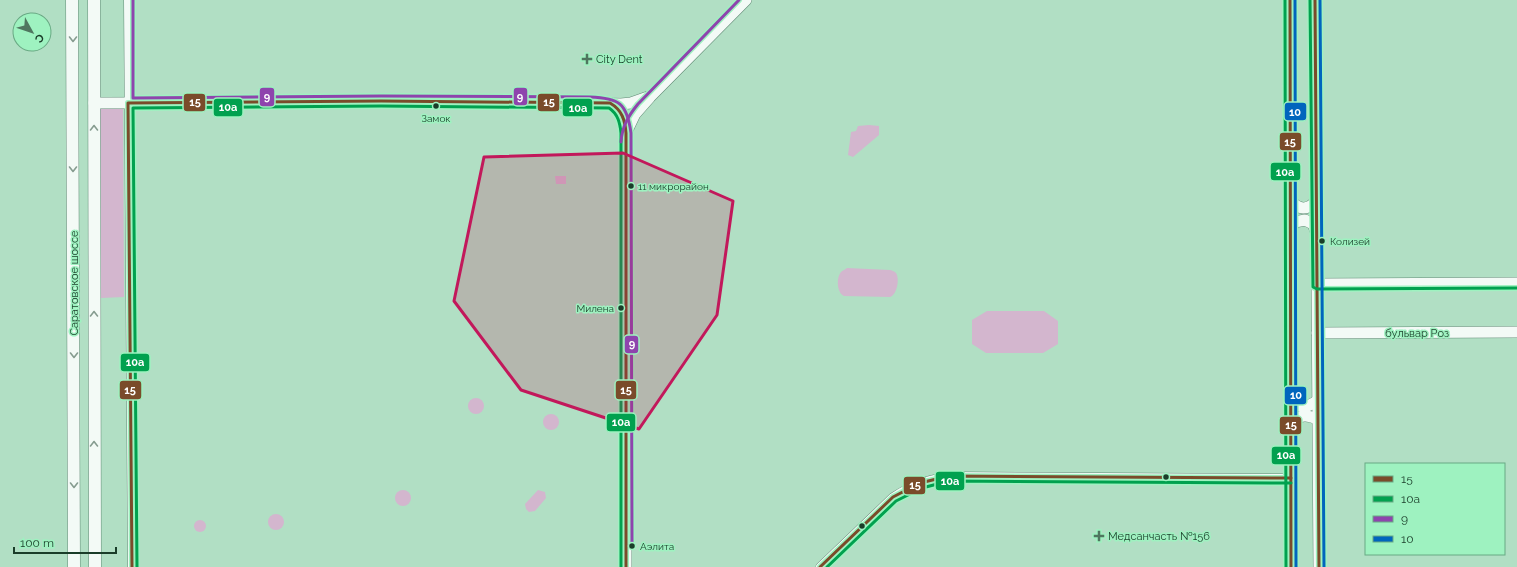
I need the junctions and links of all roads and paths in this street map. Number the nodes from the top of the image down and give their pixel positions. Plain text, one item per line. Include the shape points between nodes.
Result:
1 (72, 0) edge
2 (94, 0) edge
3 (128, 0) edge
4 (746, 0) edge
5 (1290, 0) edge
6 (1315, 0) edge
7 (650, 97) junction
8 (73, 103) junction
9 (94, 103) junction
10 (610, 103) junction
11 (128, 104) junction
12 (626, 133) junction
13 (1290, 200) junction
14 (1316, 201) junction
15 (1290, 230) junction
16 (1316, 233) junction
17 (1517, 283) edge
18 (1317, 284) junction
19 (1517, 332) edge
20 (1317, 333) junction
21 (1291, 401) junction
22 (1317, 401) junction
23 (1317, 420) junction
24 (1291, 422) junction
25 (1291, 478) junction
26 (74, 567) edge
27 (95, 567) edge
28 (132, 567) edge
29 (626, 567) edge
30 (820, 567) edge
31 (1291, 567) edge
32 (1318, 567) edge

1 -> 8 main road, Саратовское шоссе
2 - 9 main road, Саратовское шоссе
3 - 11 street
4 - 7 street
5 - 13 street
6 - 14 street
7 - 10 street via 631,103
7 - 12 street via 635,114
8 - 9 main road
8 -> 26 main road, Саратовское шоссе
9 - 11 street
27 -> 9 main road, Саратовское шоссе
10 - 11 street via 376,101
10 - 12 street via 622,113
11 - 28 street
12 - 29 street
13 - 14 street via 1295,206 1303,208 1311,206
13 - 15 street
14 - 16 street
15 - 16 street via 1295,222 1304,220 1313,224
15 - 21 street
16 - 18 street
17 - 18 street
18 - 20 street
19 - 20 street, бульвар Роз
20 - 22 street
21 - 22 street via 1297,406 1304,407
21 - 24 street
22 - 23 street
23 - 24 street via 1311,416 1304,416 1297,417
23 - 32 street
24 - 25 street
25 - 30 street via 949,476 923,481 893,496
25 - 31 street

